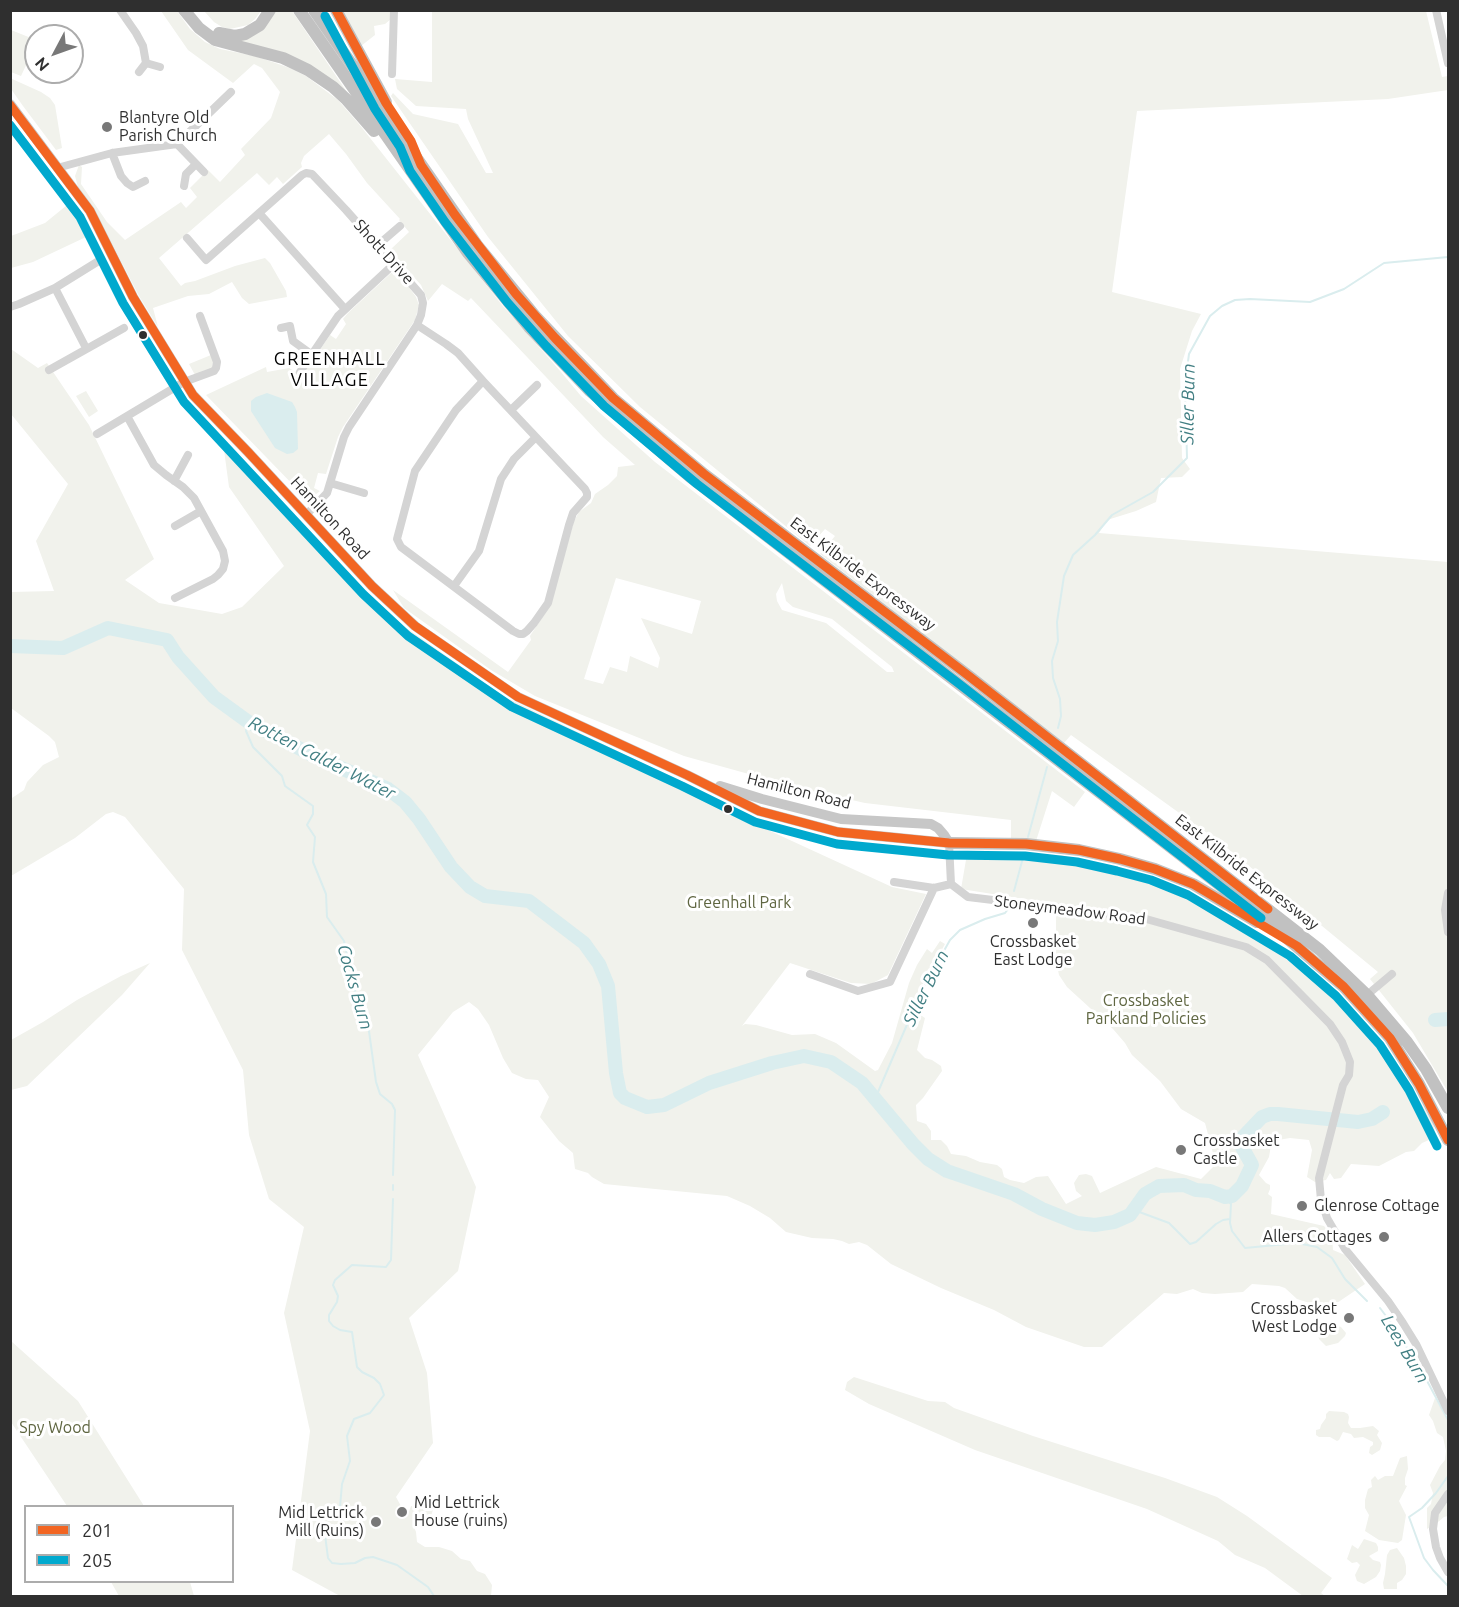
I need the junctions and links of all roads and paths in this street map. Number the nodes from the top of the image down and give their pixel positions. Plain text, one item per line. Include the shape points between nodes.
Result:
1 (120, 10) edge
2 (184, 10) edge
3 (194, 10) edge
4 (270, 10) edge
5 (299, 10) edge
6 (314, 10) edge
7 (336, 10) edge
8 (394, 10) edge
9 (1436, 10) edge
10 (146, 63) junction
11 (1449, 63) edge
12 (160, 68) dead end
13 (139, 72) dead end
14 (392, 74) dead end
15 (231, 92) dead end
16 (10, 104) edge
17 (177, 144) junction
18 (112, 153) junction
19 (196, 164) junction
20 (421, 165) junction
21 (57, 168) junction
22 (204, 172) dead end
23 (145, 181) dead end
24 (184, 186) dead end
25 (134, 187) junction
26 (129, 198) dead end
27 (259, 213) junction
28 (447, 224) junction
29 (400, 226) dead end
30 (187, 237) dead end
31 (378, 245) junction
32 (97, 262) dead end
33 (394, 264) junction
34 (55, 288) junction
35 (10, 306) edge
36 (345, 309) junction
37 (200, 316) dead end
38 (417, 325) junction
39 (124, 328) dead end
40 (281, 328) dead end
41 (87, 348) junction
42 (311, 354) junction
43 (53, 364) dead end
44 (300, 372) dead end
45 (483, 381) junction
46 (184, 382) junction
47 (537, 385) dead end
48 (510, 410) junction
49 (127, 416) junction
50 (97, 434) dead end
51 (536, 437) junction
52 (189, 462) dead end
53 (174, 480) junction
54 (330, 483) junction
55 (364, 494) dead end
56 (201, 511) junction
57 (178, 512) dead end
58 (306, 515) junction
59 (184, 521) junction
60 (175, 526) dead end
61 (454, 586) junction
62 (175, 598) dead end
63 (687, 775) junction
64 (949, 843) junction
65 (894, 882) dead end
66 (951, 884) junction
67 (934, 888) junction
68 (1449, 893) edge
69 (1449, 932) edge
70 (1297, 946) junction
71 (810, 974) dead end
72 (1392, 974) dead end
73 (1367, 995) junction
74 (1449, 1108) edge
75 (1449, 1140) edge
76 (1449, 1411) edge
77 (1449, 1494) edge
78 (1449, 1572) edge

1 - 10 street via 136,33
2 - 28 highway via 215,40 283,58 333,87
3 - 4 highway via 205,24 227,36 256,28
5 - 28 highway, East Kilbride Expressway
6 - 20 highway, East Kilbride Expressway
7 - 20 highway
8 - 14 street
9 - 11 street
10 - 12 street
10 - 13 street
15 - 17 street
16 - 21 main road, Hamilton Road
17 - 18 street
17 - 19 street
18 - 21 street
18 - 25 street via 121,176
19 - 22 street
19 - 24 street via 186,174
20 - 73 highway, East Kilbride Expressway via 516,294 613,398 704,474 1312,943
21 - 46 main road, Hamilton Road via 90,211 133,297
23 - 25 street
25 - 26 street
27 - 30 street, Shott Drive via 206,260
27 - 31 street, Shott Drive via 302,175 312,174
27 - 36 street
28 - 70 highway, East Kilbride Expressway via 547,348 646,441
29 - 31 street
31 - 33 street, Shott Drive
32 - 34 street
33 - 36 street
33 - 38 street, Shott Drive via 421,295 423,303
34 - 35 street
34 - 41 street
36 - 42 street
37 - 46 street via 216,368
38 - 45 street via 452,349
38 - 54 street, Shott Drive via 349,427
39 - 41 street via 109,331
40 - 42 street via 290,326 293,341
41 - 43 street
42 - 44 street
45 - 48 street
45 - 61 street via 456,410 415,471 398,530 401,547
46 - 49 street
46 - 58 main road, Hamilton Road
47 - 48 street
48 - 51 street
49 - 50 street via 104,424
49 - 53 street via 154,465
51 - 61 street via 513,459 501,479 479,551
51 - 61 street via 587,493 573,513 548,603 527,631 519,634
52 - 53 street
53 - 56 street via 194,498
54 - 55 street
54 - 58 street, Shott Drive via 327,493
56 - 59 street
56 - 62 street via 223,551 223,569 186,597
57 - 59 street
58 - 63 main road, Hamilton Road via 415,626 508,691
59 - 60 street
63 - 64 main road, Hamilton Road via 759,811 837,832
63 - 64 main road, Hamilton Road via 841,819 931,824
64 - 66 street
64 - 70 highway via 1026,844 1079,850 1155,869 1192,884
65 - 67 street
66 - 67 street
66 - 76 street, Stoneymeadow Road via 968,897 1139,917 1246,947 1267,960 1330,1024 1350,1062 1319,1178 1321,1200 1338,1238 1408,1330
67 - 71 street via 890,982 858,991
68 - 69 street via 1445,910
70 - 75 highway, East Kilbride Expressway via 1344,987 1390,1038
72 - 73 street
73 - 74 highway, East Kilbride Expressway via 1407,1042
77 - 78 street via 1435,1513 1433,1530 1440,1558

